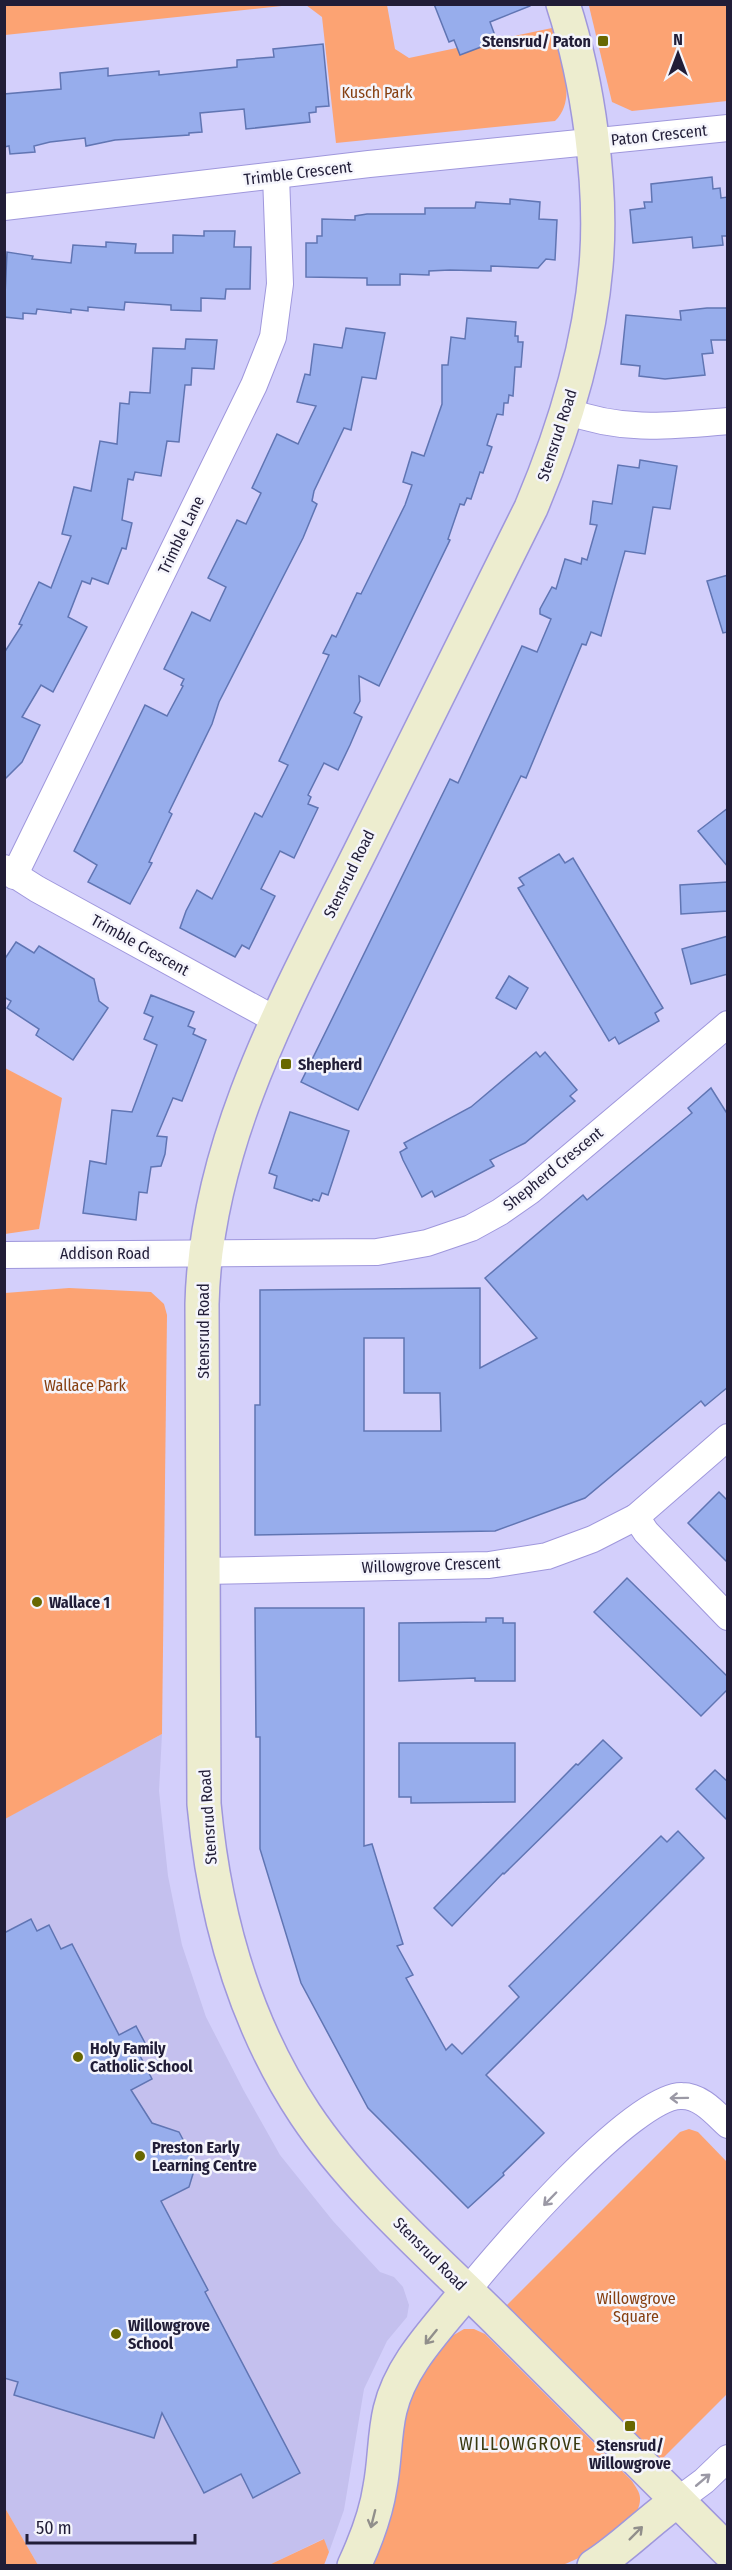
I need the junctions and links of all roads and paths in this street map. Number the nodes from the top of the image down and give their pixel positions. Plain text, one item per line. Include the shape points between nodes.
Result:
1 (563, 4) edge
2 (728, 128) edge
3 (591, 143) junction
4 (276, 176) junction
5 (4, 207) edge
6 (567, 411) junction
7 (728, 421) edge
8 (9, 872) edge
9 (276, 1020) junction
10 (728, 1024) edge
11 (4, 1254) edge
12 (205, 1254) junction
13 (728, 1437) edge
14 (636, 1517) junction
15 (204, 1570) junction
16 (728, 1617) edge
17 (728, 2125) edge
18 (467, 2291) junction
19 (728, 2458) edge
20 (677, 2501) junction
21 (728, 2551) edge
22 (354, 2565) edge
23 (594, 2565) edge

1 - 3 street, Stensrud Road via 580,66
2 - 3 street, Paton Crescent
3 - 4 street, Trimble Crescent
3 - 6 street, Stensrud Road via 596,266
4 - 5 street, Trimble Crescent
4 - 8 street, Trimble Lane via 280,284 273,337 254,385
6 - 7 street via 596,422 627,426
6 - 9 street, Stensrud Road via 531,508
8 - 9 street, Trimble Crescent
9 - 12 street, Stensrud Road via 225,1157
10 - 12 street, Shepherd Crescent via 530,1191 471,1228 427,1244 378,1252
11 - 12 street, Addison Road
12 - 15 street, Stensrud Road
13 - 14 street, Willowgrove Crescent
14 - 15 street, Willowgrove Crescent via 547,1556 489,1565
14 - 16 street
15 - 18 street, Stensrud Road via 207,1840 222,1922 248,2003 306,2115 380,2203
17 -> 18 street via 700,2101 683,2096 649,2106 590,2157 514,2235
18 - 20 street, Stensrud Road
18 -> 22 street via 410,2362 400,2384 390,2409 380,2489 369,2533
20 -> 19 street
20 - 21 street, Stensrud Road
23 -> 20 street via 619,2550 648,2521

